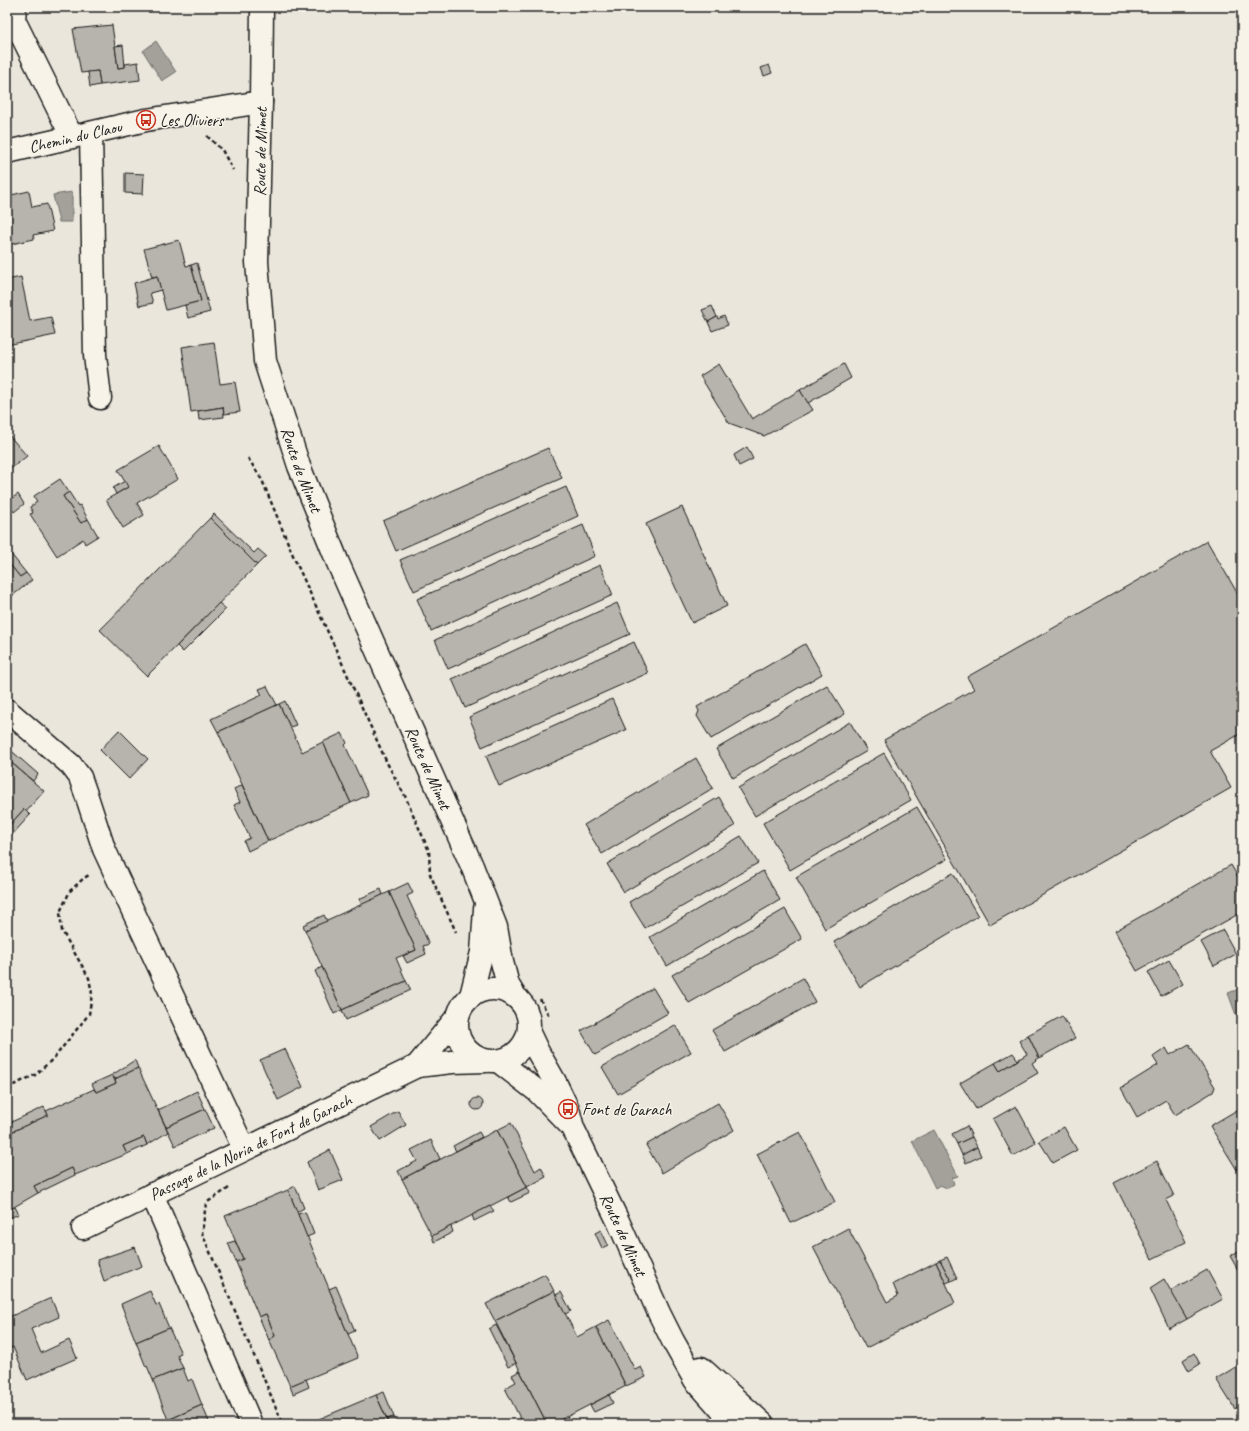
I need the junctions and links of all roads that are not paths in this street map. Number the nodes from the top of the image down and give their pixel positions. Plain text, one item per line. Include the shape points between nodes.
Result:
1 (15, 7) edge
2 (262, 7) edge
3 (261, 102) junction
4 (82, 135) junction
5 (7, 152) edge
6 (100, 398) dead end
7 (7, 710) edge
8 (485, 902) junction
9 (514, 995) junction
10 (471, 996) junction
11 (458, 1016) junction
12 (529, 1033) junction
13 (492, 1061) junction
14 (417, 1066) junction
15 (573, 1128) junction
16 (244, 1149) junction
17 (152, 1194) junction
18 (83, 1228) dead end
19 (673, 1341) junction
20 (251, 1424) edge
21 (734, 1424) edge
22 (763, 1424) edge

1 - 4 street via 14,20
2 - 3 street, Route de Mimet
3 - 4 street, Chemin du Claou via 146,120
3 - 8 street, Route de Mimet via 257,262 266,361 307,487 472,866
4 - 5 street, Chemin du Claou
4 - 6 street via 94,355
7 - 16 street via 71,765 80,777 111,865
8 - 9 street, Route de Mimet via 496,928 508,985
8 - 10 street, Route de Mimet via 482,952
9 - 10 street via 504,990 493,989 481,990
9 - 12 street via 527,1011
10 - 11 street
11 - 13 street via 457,1028 466,1050 476,1057
11 - 14 street, Passage de la Noria de Font de Garach
12 - 13 street via 518,1052 509,1058
12 - 15 street, Route de Mimet via 568,1109
13 - 14 street, Passage de la Noria de Font de Garach
13 - 15 street, Route de Mimet via 537,1091
14 - 16 street, Passage de la Noria de Font de Garach
15 - 19 street, Route de Mimet
16 - 17 street, Passage de la Noria de Font de Garach
17 - 18 street, Passage de la Noria de Font de Garach
17 - 20 street
19 - 21 street, Route de Mimet via 695,1380
19 - 22 street, Route de Mimet

